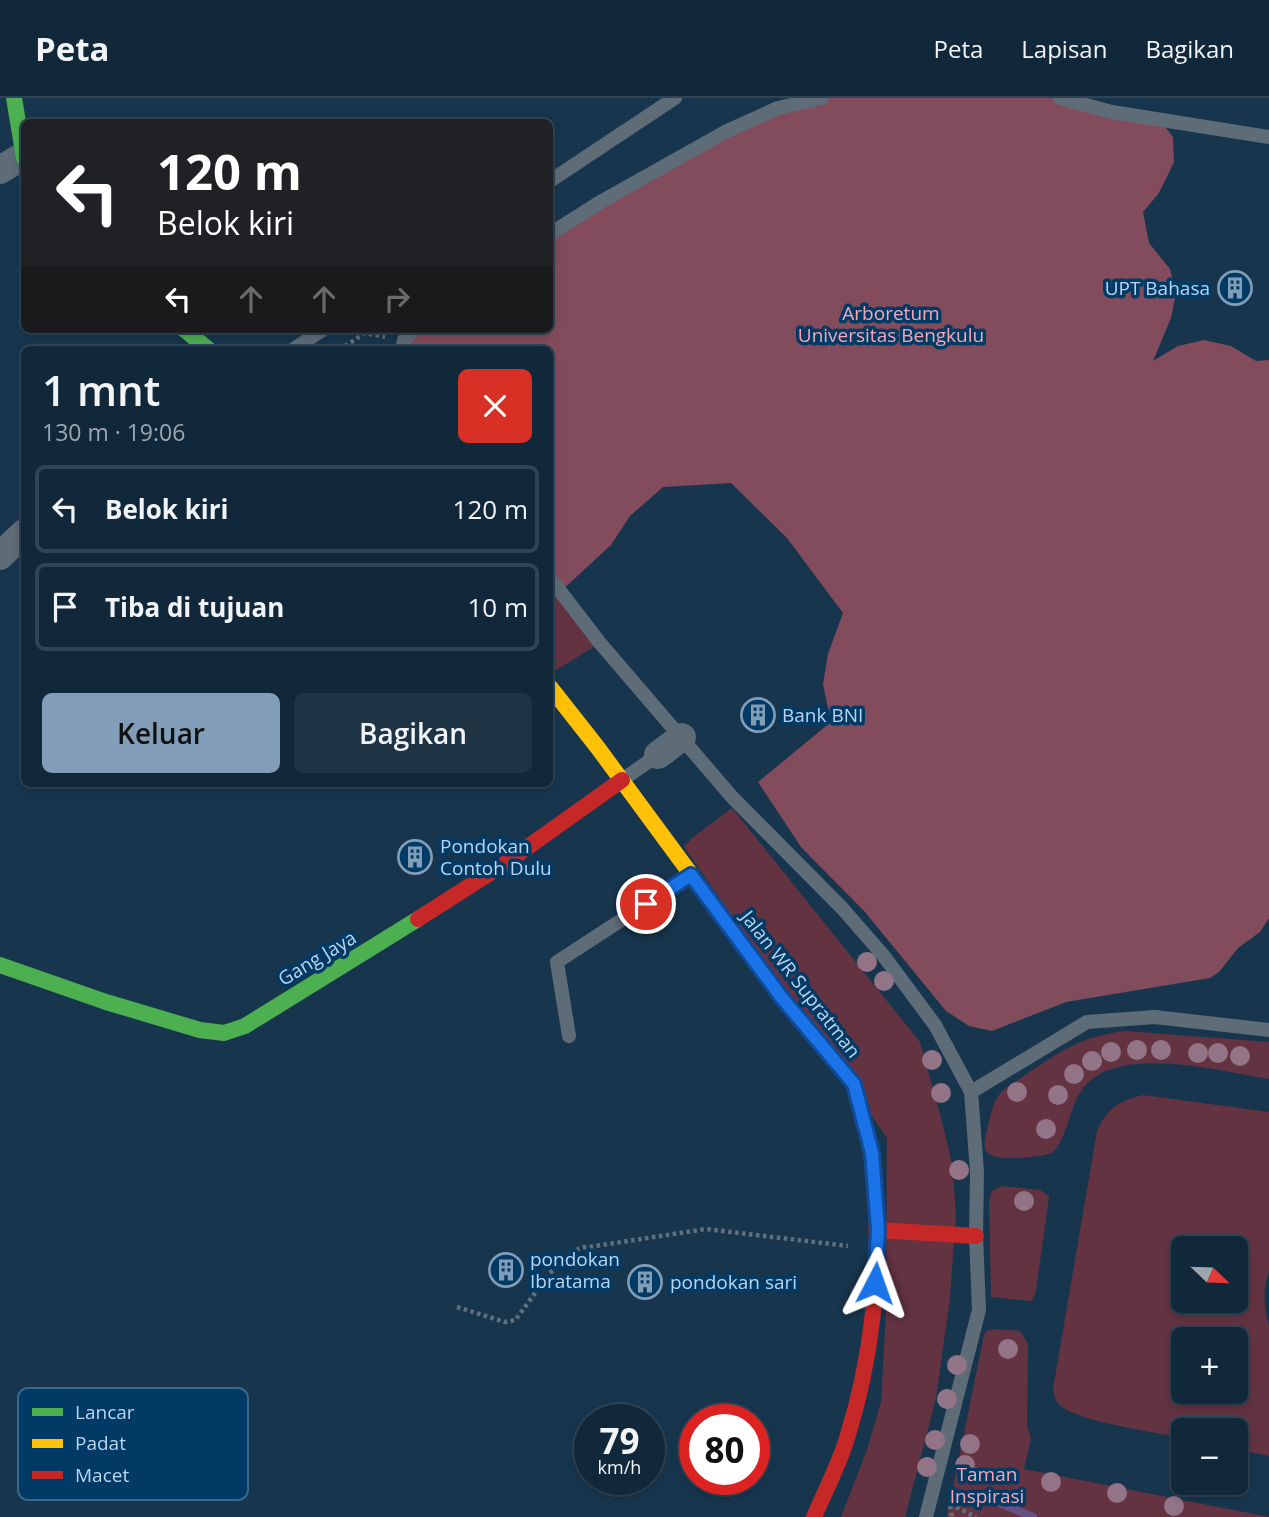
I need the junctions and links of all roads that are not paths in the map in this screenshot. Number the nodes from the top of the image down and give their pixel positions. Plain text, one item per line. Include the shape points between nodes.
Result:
1 (14, 98) edge
2 (675, 98) edge
3 (822, 98) edge
4 (1060, 98) edge
5 (1269, 137) edge
6 (16, 161) edge
7 (553, 179) edge
8 (553, 232) edge
9 (318, 333) edge
10 (298, 346) edge
11 (21, 536) edge
12 (0, 556) edge
13 (553, 582) edge
14 (553, 691) edge
15 (682, 737) junction
16 (658, 755) joint
17 (622, 780) junction
18 (691, 875) junction
19 (0, 965) edge
20 (1269, 1030) edge
21 (569, 1037) dead end
22 (971, 1092) junction
23 (878, 1230) junction
24 (976, 1236) junction
25 (814, 1517) edge
26 (926, 1517) edge

1 - 6 main road
2 - 7 lane
3 - 8 lane via 778,108 725,132
4 - 5 lane via 1112,112
9 - 10 lane
11 - 12 street
13 - 15 lane
14 - 17 main road, Jalan WR Supratman
15 - 16 street
15 - 22 lane via 732,797 883,955 934,1025
16 - 17 lane
17 - 18 main road, Jalan WR Supratman
17 - 19 main road, Gang Jaya via 388,939 245,1026 224,1033 106,1002
18 - 21 lane via 557,962
18 - 23 main road, Jalan WR Supratman via 782,998 854,1084 872,1153
20 - 22 lane via 1155,1017 1087,1022
22 - 24 lane
23 - 24 main road
23 - 25 main road, Jalan WR Supratman via 870,1345 847,1440
24 - 26 lane via 979,1310

